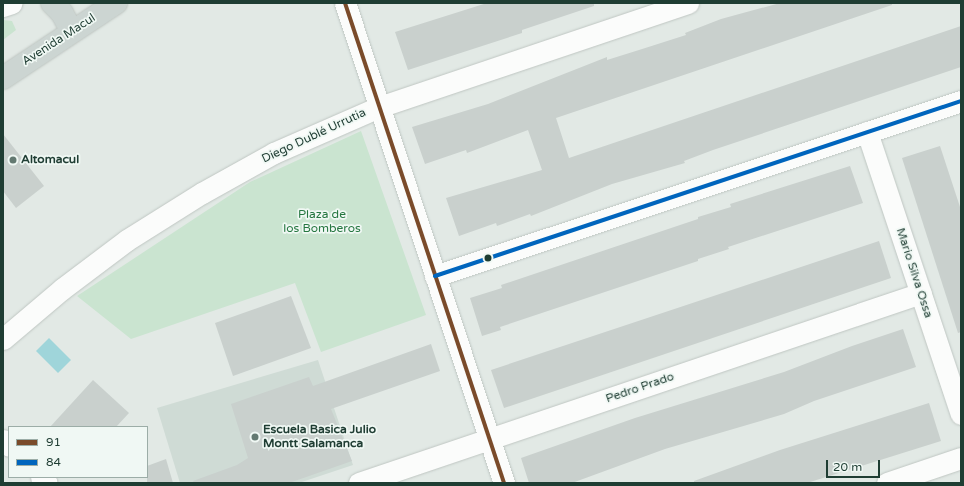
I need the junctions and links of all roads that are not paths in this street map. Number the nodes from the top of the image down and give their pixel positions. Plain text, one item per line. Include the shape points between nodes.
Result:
1 (12, 3) edge
2 (52, 3) edge
3 (116, 3) edge
4 (345, 3) edge
5 (688, 3) edge
6 (3, 6) edge
7 (71, 30) junction
8 (3, 78) edge
9 (961, 101) edge
10 (379, 107) junction
11 (867, 132) junction
12 (435, 276) junction
13 (921, 294) junction
14 (3, 339) edge
15 (961, 414) edge
16 (490, 439) junction
17 (961, 458) edge
18 (359, 483) edge
19 (504, 483) edge
20 (887, 483) edge

1 - 6 main road
2 - 7 main road via 62,13
3 - 7 main road, Avenida Macul
4 - 10 street
5 - 10 street, Diego Dublé Urrutia
7 - 8 main road, Avenida Macul
9 - 11 street
10 - 12 street
10 - 14 street, Diego Dublé Urrutia via 274,153 165,215 91,266
11 - 12 street
11 - 13 street, Mario Silva Ossa
12 - 16 street
13 - 15 street, Mario Silva Ossa
13 - 16 street, Pedro Prado
16 - 18 street, Pedro Prado
16 - 19 street
17 - 20 street

